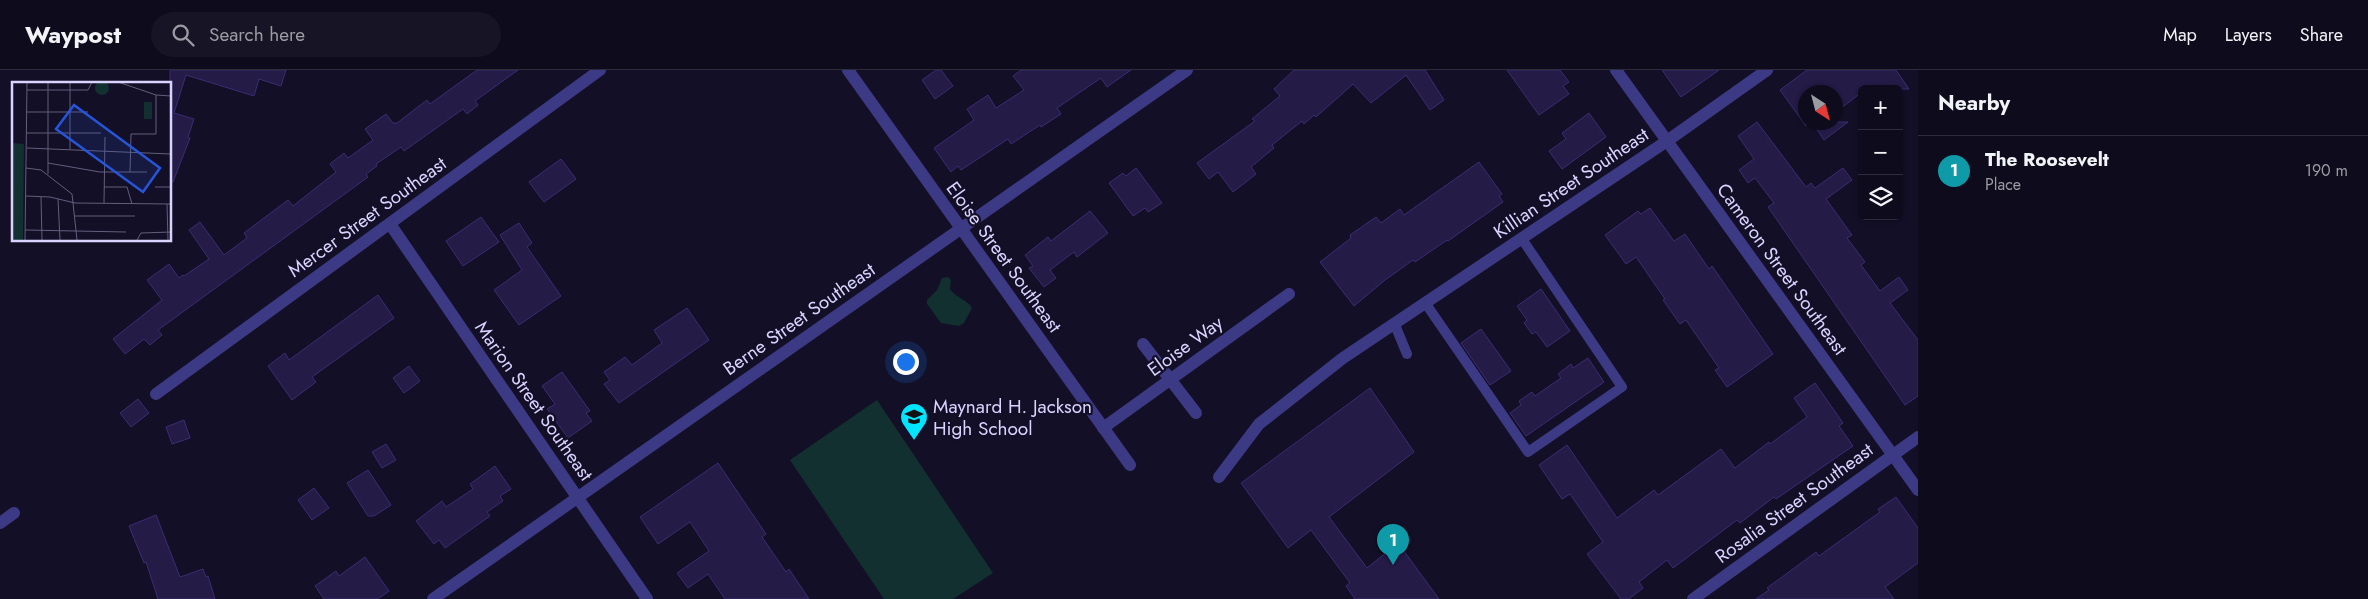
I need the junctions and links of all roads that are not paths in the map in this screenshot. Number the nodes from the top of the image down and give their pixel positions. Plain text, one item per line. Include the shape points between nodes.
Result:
1 (600, 70) edge
2 (848, 70) edge
3 (1186, 70) edge
4 (1616, 70) edge
5 (1766, 70) edge
6 (1667, 141) junction
7 (390, 224) junction
8 (959, 228) junction
9 (1522, 239) junction
10 (1289, 294) dead end
11 (1426, 304) junction
12 (1396, 324) junction
13 (1143, 344) dead end
14 (1407, 354) dead end
15 (1170, 381) junction
16 (156, 394) dead end
17 (1196, 412) dead end
18 (1103, 428) junction
19 (1918, 438) edge
20 (1893, 455) junction
21 (1130, 465) dead end
22 (1219, 477) dead end
23 (1918, 490) edge
24 (578, 498) junction
25 (14, 513) dead end
26 (0, 523) edge
27 (433, 599) edge
28 (647, 599) edge
29 (1693, 599) edge

1 - 7 street, Mercer Street Southeast
2 - 8 street, Eloise Street Southeast
3 - 8 street, Berne Street Southeast
4 - 6 street, Cameron Street Southeast
5 - 6 street, Killian Street Southeast
6 - 9 street, Killian Street Southeast
6 - 20 street, Cameron Street Southeast
7 - 16 street, Mercer Street Southeast
7 - 24 street, Marion Street Southeast
8 - 18 street, Eloise Street Southeast
8 - 24 street, Berne Street Southeast
9 - 11 street, Killian Street Southeast
9 - 11 lane via 1622,386 1528,452
10 - 15 street, Eloise Way
11 - 12 street, Killian Street Southeast
12 - 14 lane
12 - 22 street, Killian Street Southeast via 1343,358 1259,424
13 - 15 street
15 - 17 street
15 - 18 street, Eloise Way
18 - 21 street, Eloise Street Southeast
19 - 20 street, Rosalia Street Southeast
20 - 23 street, Cameron Street Southeast
20 - 29 street, Rosalia Street Southeast
24 - 27 street, Berne Street Southeast
24 - 28 street, Marion Street Southeast
25 - 26 street

